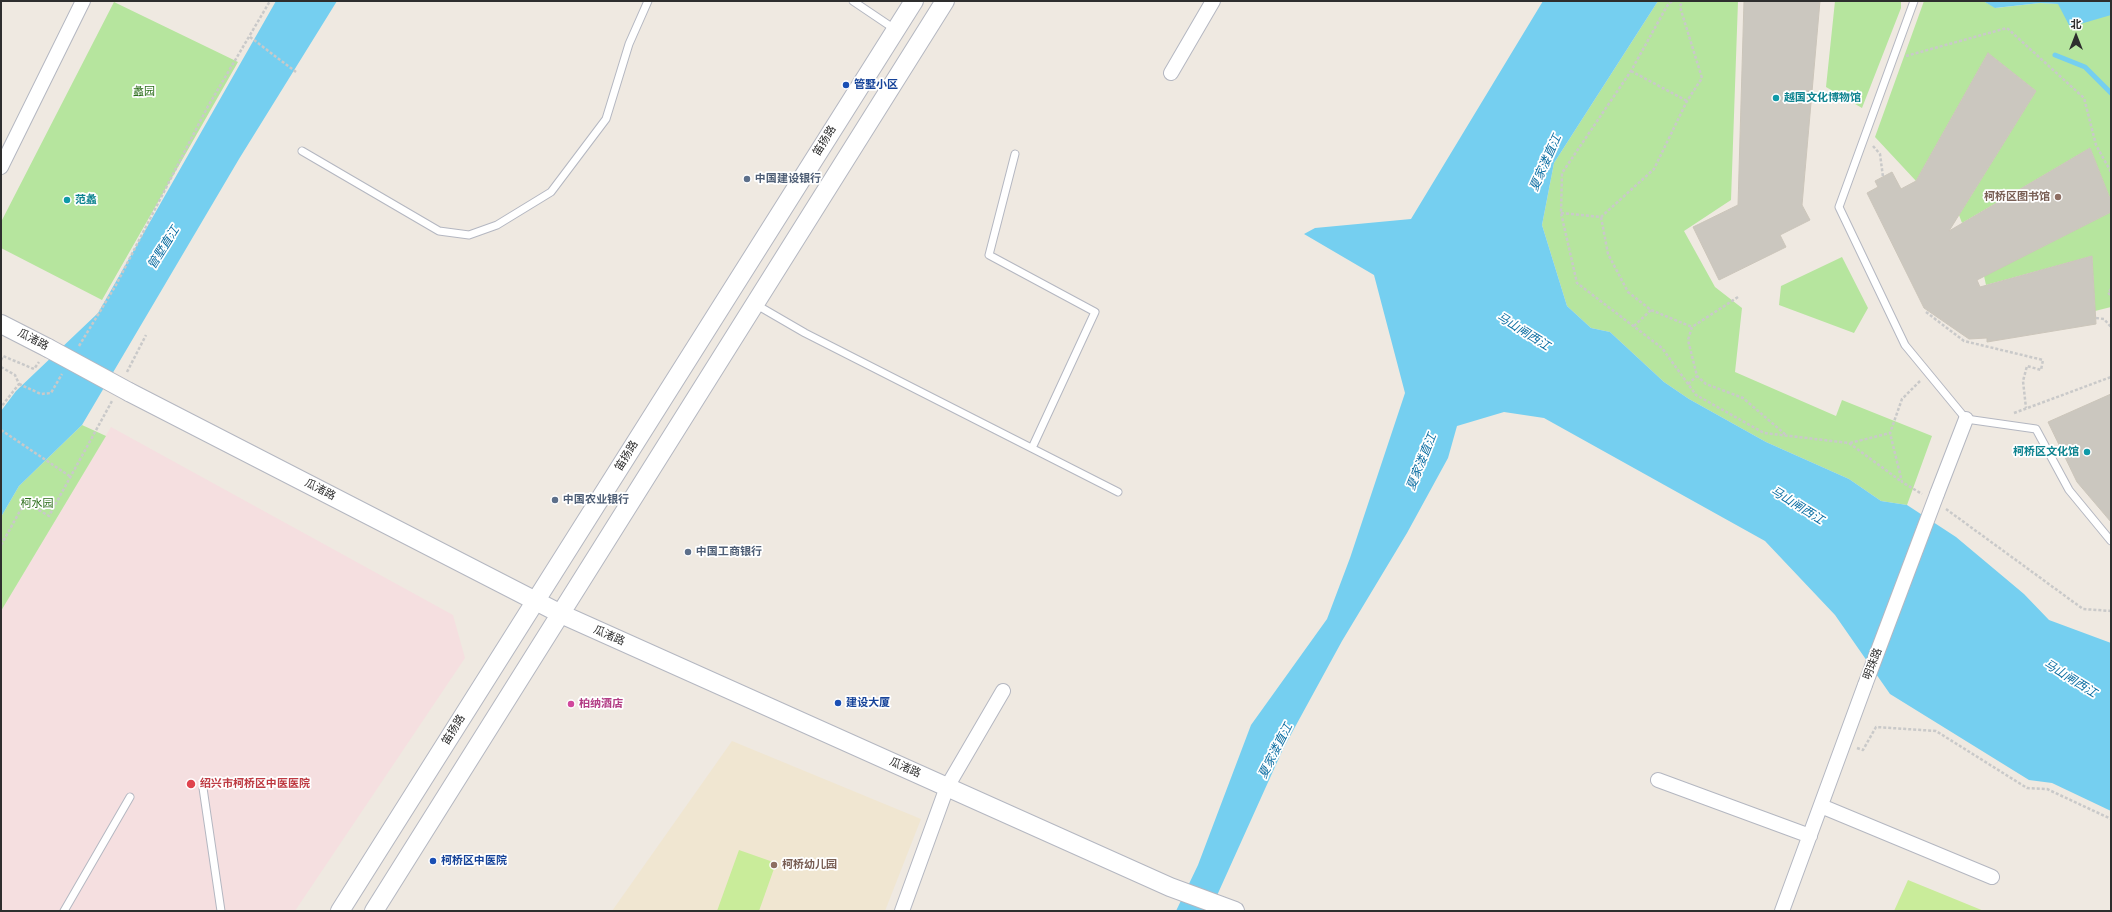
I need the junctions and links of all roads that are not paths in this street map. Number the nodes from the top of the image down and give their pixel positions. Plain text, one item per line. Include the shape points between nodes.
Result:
1 (83, 1) edge
2 (648, 1) edge
3 (853, 1) edge
4 (914, 1) edge
5 (945, 1) edge
6 (1213, 1) edge
7 (1914, 1) edge
8 (896, 30) junction
9 (1171, 73) dead end
10 (302, 151) dead end
11 (1015, 154) dead end
12 (1, 168) edge
13 (755, 304) junction
14 (1, 324) edge
15 (1966, 419) junction
16 (1032, 448) junction
17 (1118, 492) dead end
18 (2111, 541) edge
19 (536, 601) junction
20 (561, 614) junction
21 (1003, 691) dead end
22 (1658, 780) dead end
23 (947, 787) junction
24 (203, 788) dead end
25 (130, 797) dead end
26 (1821, 806) junction
27 (1810, 836) junction
28 (1992, 876) dead end
29 (64, 911) edge
30 (221, 911) edge
31 (340, 911) edge
32 (374, 911) edge
33 (902, 911) edge
34 (1235, 911) edge
35 (1782, 911) edge

1 - 12 street
2 - 10 lane via 629,44 606,118 551,192 497,225 469,235 439,231
3 - 8 lane
4 - 8 street, 笛扬路
5 - 13 street
6 - 9 street
7 - 15 lane via 1839,207 1905,345
8 - 19 street, 笛扬路
11 - 16 lane via 988,255 1095,312
13 - 16 lane via 805,333
13 - 20 street
14 - 19 street, 瓜渚路, bridge
15 - 18 lane via 2036,428 2069,490
15 - 26 street, 明珠路, bridge
16 - 17 lane
19 - 20 street, 瓜渚路
19 - 31 street, 笛扬路
20 - 23 street, 瓜渚路
20 - 32 street
21 - 23 street
22 - 27 street
23 - 33 street
23 - 34 street, 瓜渚路 via 1170,887
24 - 30 lane
25 - 29 lane
26 - 27 street, 明珠路
26 - 28 street
27 - 35 street, 明珠路

